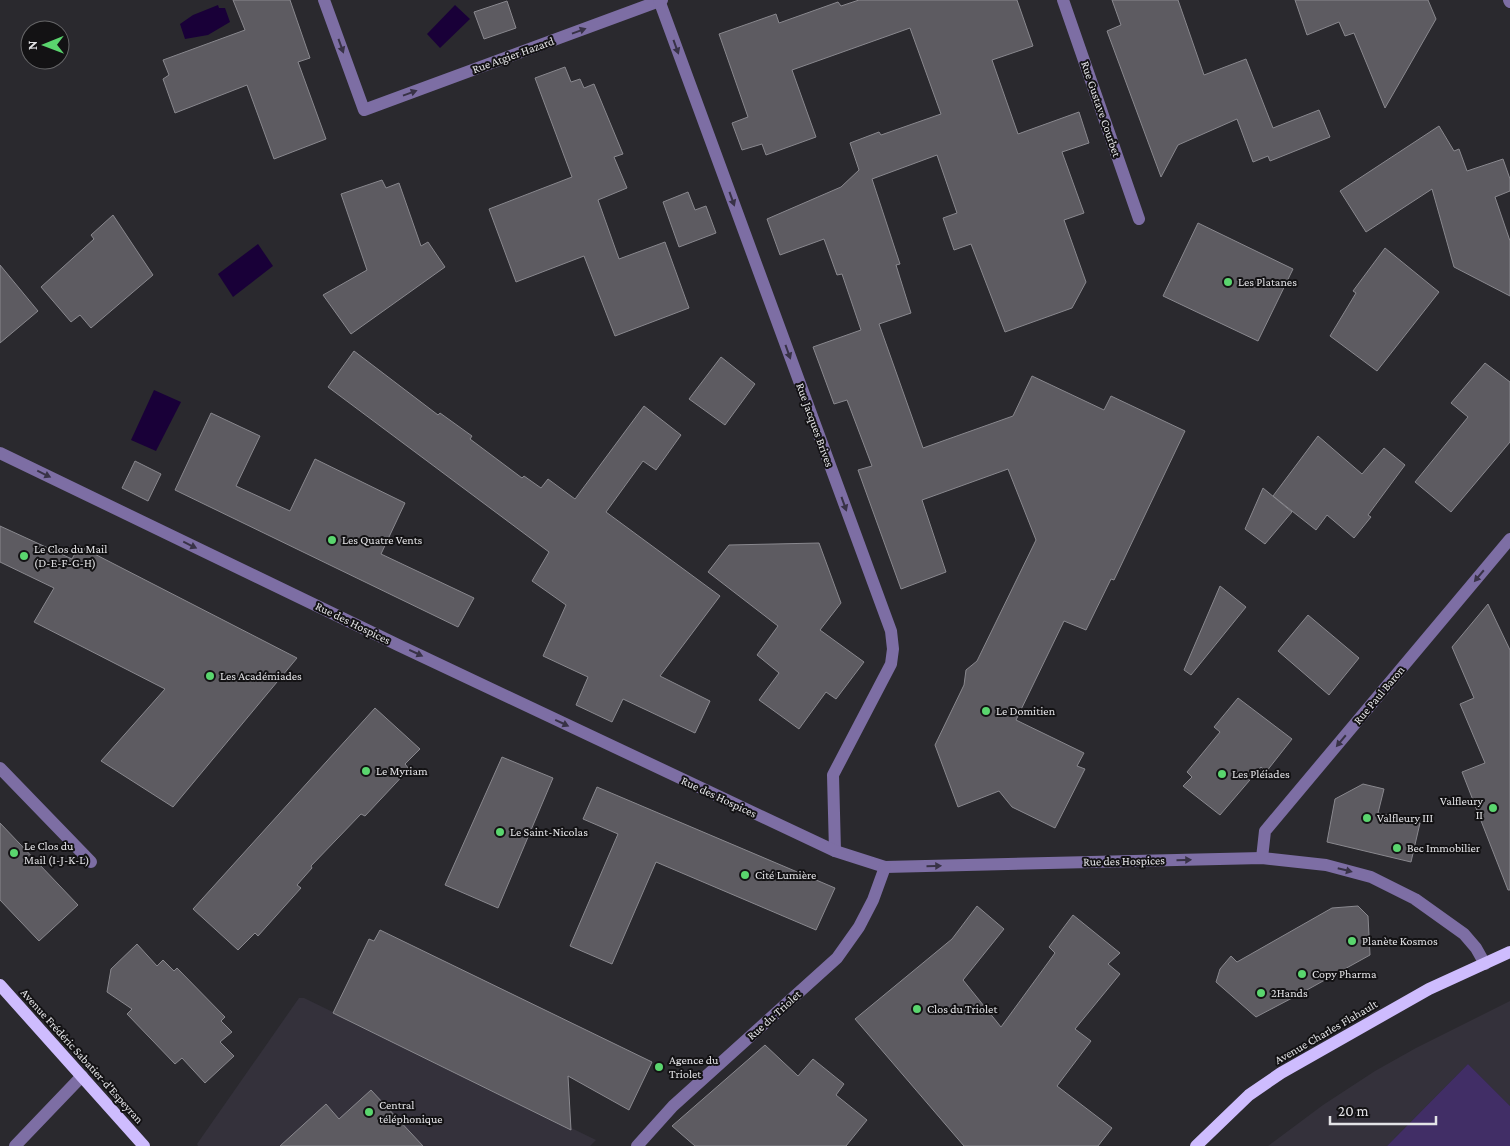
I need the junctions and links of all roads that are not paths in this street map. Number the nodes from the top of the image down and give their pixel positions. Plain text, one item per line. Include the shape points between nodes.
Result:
1 (324, 0) edge
2 (660, 0) edge
3 (1063, 0) edge
4 (1139, 219) dead end
5 (0, 453) edge
6 (1510, 539) edge
7 (0, 768) edge
8 (835, 851) junction
9 (1262, 858) junction
10 (92, 862) dead end
11 (885, 867) junction
12 (1510, 952) edge
13 (1485, 964) junction
14 (0, 985) edge
15 (82, 1076) junction
16 (15, 1146) edge
17 (144, 1146) edge
18 (637, 1146) edge
19 (1196, 1146) edge

1 -> 2 street, Rue Atgier Hazard via 364,110
2 -> 8 street, Rue Jacques Brives via 891,631 891,664 833,775
3 - 4 street, Rue Gustave Courbet
5 -> 8 street, Rue des Hospices
6 -> 9 street, Rue Paul Baron via 1265,831
7 - 10 street
8 - 11 street, Rue des Hospices
11 -> 9 street, Rue des Hospices
9 -> 13 street, Rue des Hospices via 1326,865 1371,877 1415,899 1464,934
11 - 18 street, Rue du Triolet via 870,907 838,958 674,1106
12 - 13 main road, Avenue Charles Flahault
13 - 19 main road, Avenue Charles Flahault via 1429,989 1281,1073 1249,1095
14 - 15 main road, Avenue Frédéric Sabatier-d'Espeyran
15 - 16 street
15 - 17 main road, Avenue Frédéric Sabatier-d'Espeyran

